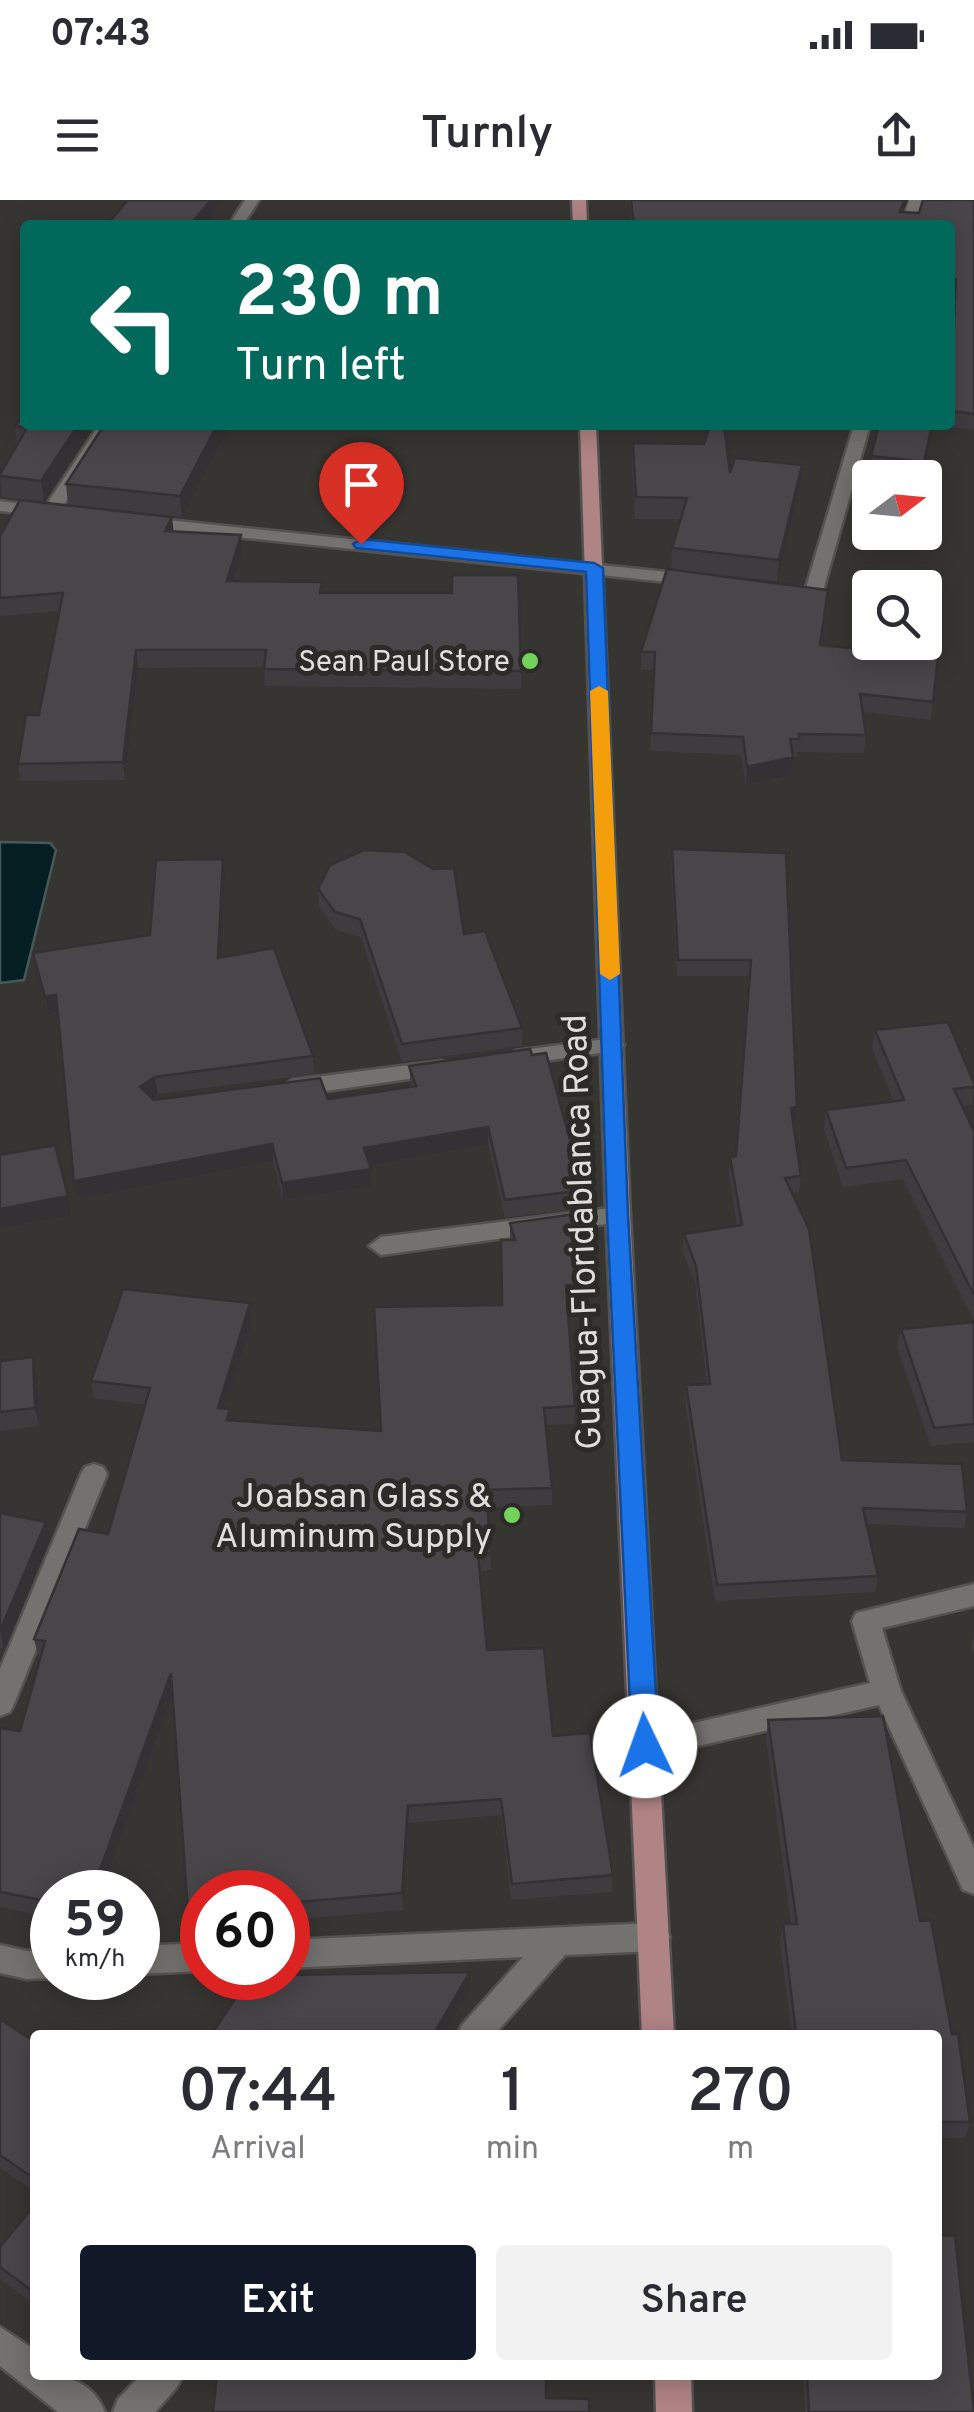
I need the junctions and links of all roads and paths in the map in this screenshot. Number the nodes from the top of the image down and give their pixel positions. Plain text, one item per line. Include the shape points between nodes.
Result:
1 (104, 430) edge
2 (588, 430) edge
3 (861, 430) edge
4 (0, 506) edge
5 (128, 521) edge
6 (594, 568) junction
7 (716, 582) edge
8 (774, 590) edge
9 (613, 1045) junction
10 (494, 1061) edge
11 (455, 1066) edge
12 (277, 1090) edge
13 (618, 1215) junction
14 (381, 1246) dead end
15 (94, 1474) dead end
16 (974, 1595) edge
17 (887, 1690) junction
18 (0, 1704) edge
19 (645, 1746) junction
20 (974, 1880) edge
21 (654, 1937) junction
22 (558, 1941) junction
23 (310, 1953) edge
24 (0, 1960) edge
25 (30, 1966) edge
26 (478, 2030) edge
27 (658, 2030) edge
28 (0, 2344) edge
29 (30, 2368) edge
30 (46, 2380) edge
31 (161, 2380) edge
32 (673, 2380) edge
33 (86, 2412) edge
34 (132, 2412) edge
35 (674, 2412) edge

1 - 4 street via 60,514
2 - 6 main road, Guagua-Floridablanca Road
3 - 8 street via 813,594
5 - 6 street
6 - 7 street
6 - 9 main road, Guagua-Floridablanca Road
9 - 10 street
9 - 13 main road, Guagua-Floridablanca Road
11 - 12 street
13 - 14 street
13 - 19 main road, Guagua-Floridablanca Road
15 - 18 street
16 - 17 street via 866,1621
17 - 19 street
17 - 20 street
19 - 21 main road, Guagua-Floridablanca Road
21 - 22 street
21 - 27 main road, Guagua-Floridablanca Road
22 - 23 street
22 - 26 street
24 - 25 street
28 - 29 street
30 - 33 street
31 - 34 street
32 - 35 main road

